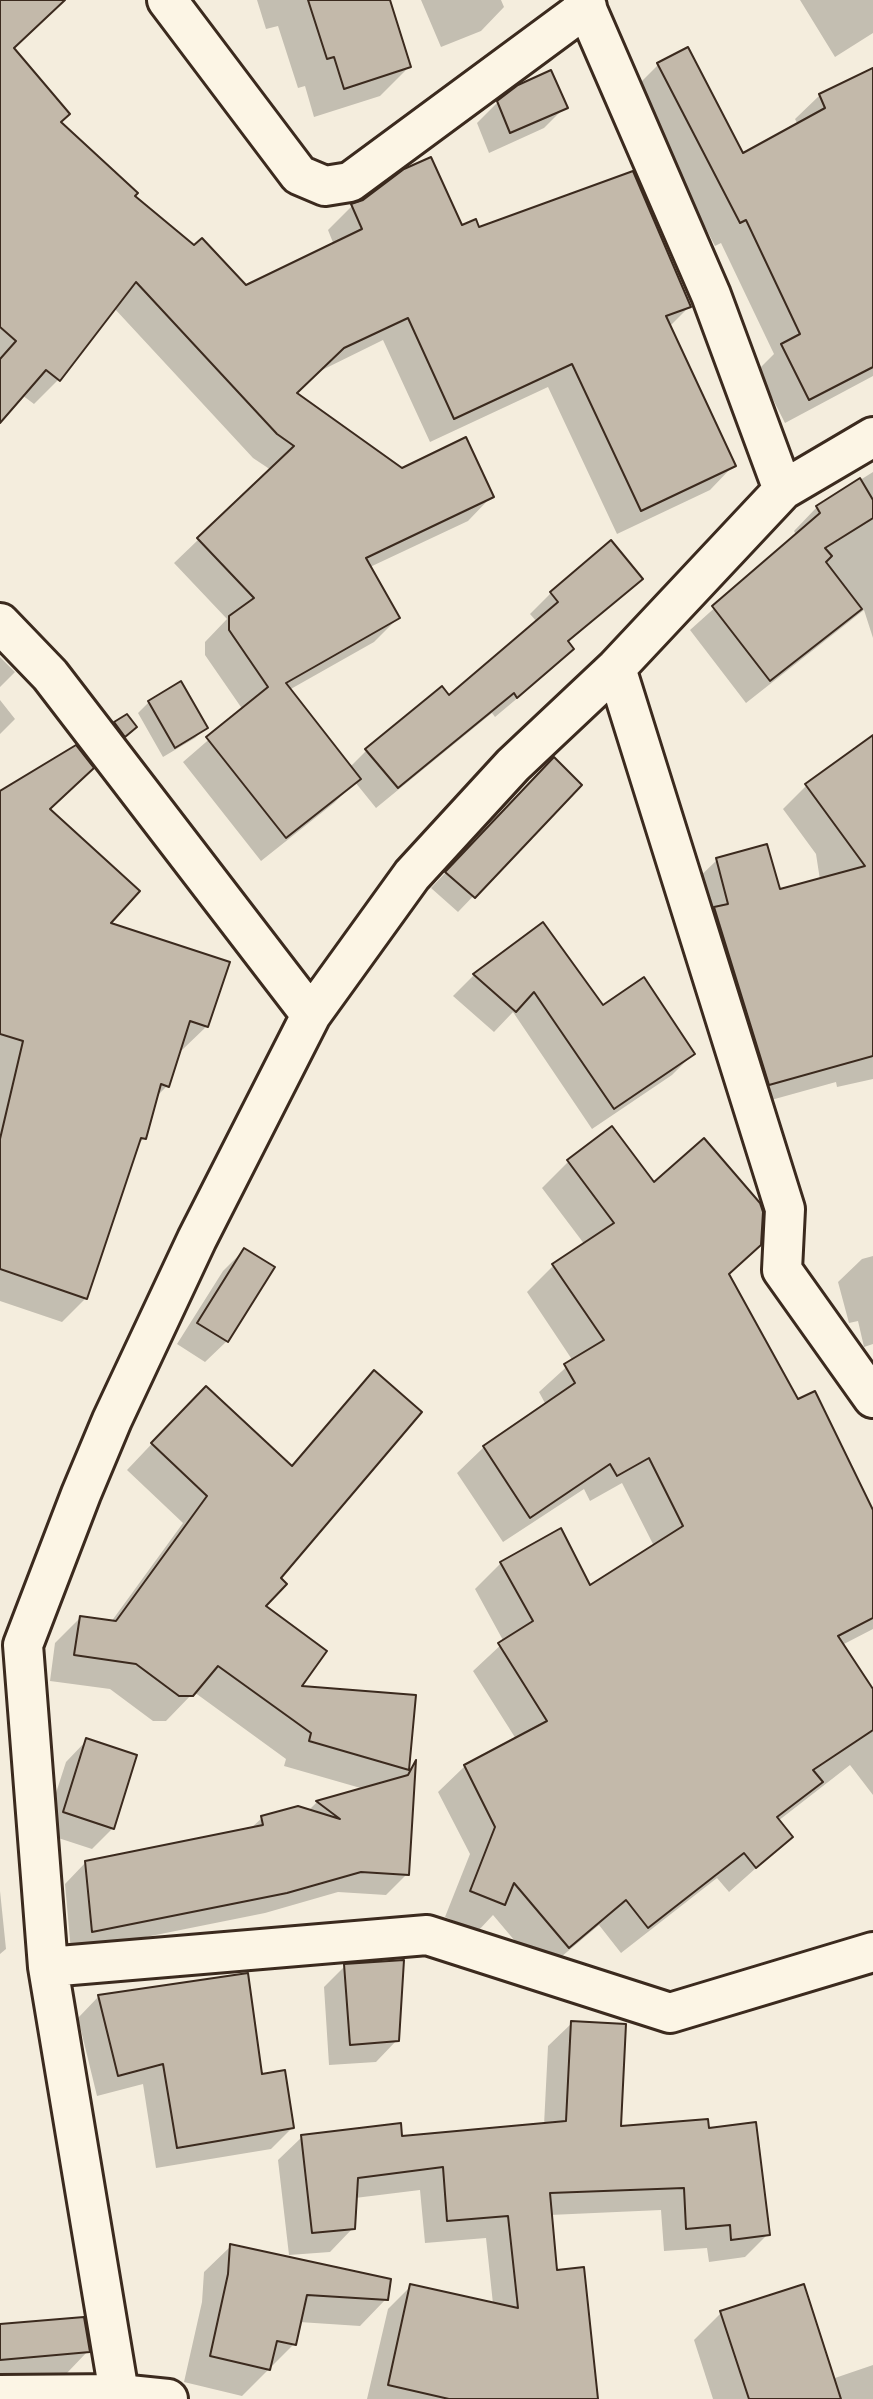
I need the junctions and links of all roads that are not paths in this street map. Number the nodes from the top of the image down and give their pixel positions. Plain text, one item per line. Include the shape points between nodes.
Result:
1 (167, 0) edge
2 (585, 4) edge
3 (873, 437) edge
4 (783, 490) junction
5 (0, 623) edge
6 (616, 668) junction
7 (311, 1015) junction
8 (873, 1398) edge
9 (11, 1643) edge
10 (873, 1952) edge
11 (48, 1967) junction
12 (0, 2395) edge
13 (119, 2397) edge
14 (167, 2399) edge

1 - 2 street via 299,175 325,186 350,181
2 - 4 street via 711,295
3 - 4 street
4 - 6 street
5 - 7 street via 50,674
6 - 7 street via 513,765 412,875
6 - 8 street via 785,1209 782,1270
7 - 9 street via 197,1239
9 - 11 street
10 - 11 street via 670,2013 427,1935
11 - 13 street
12 - 13 street
13 - 14 street

